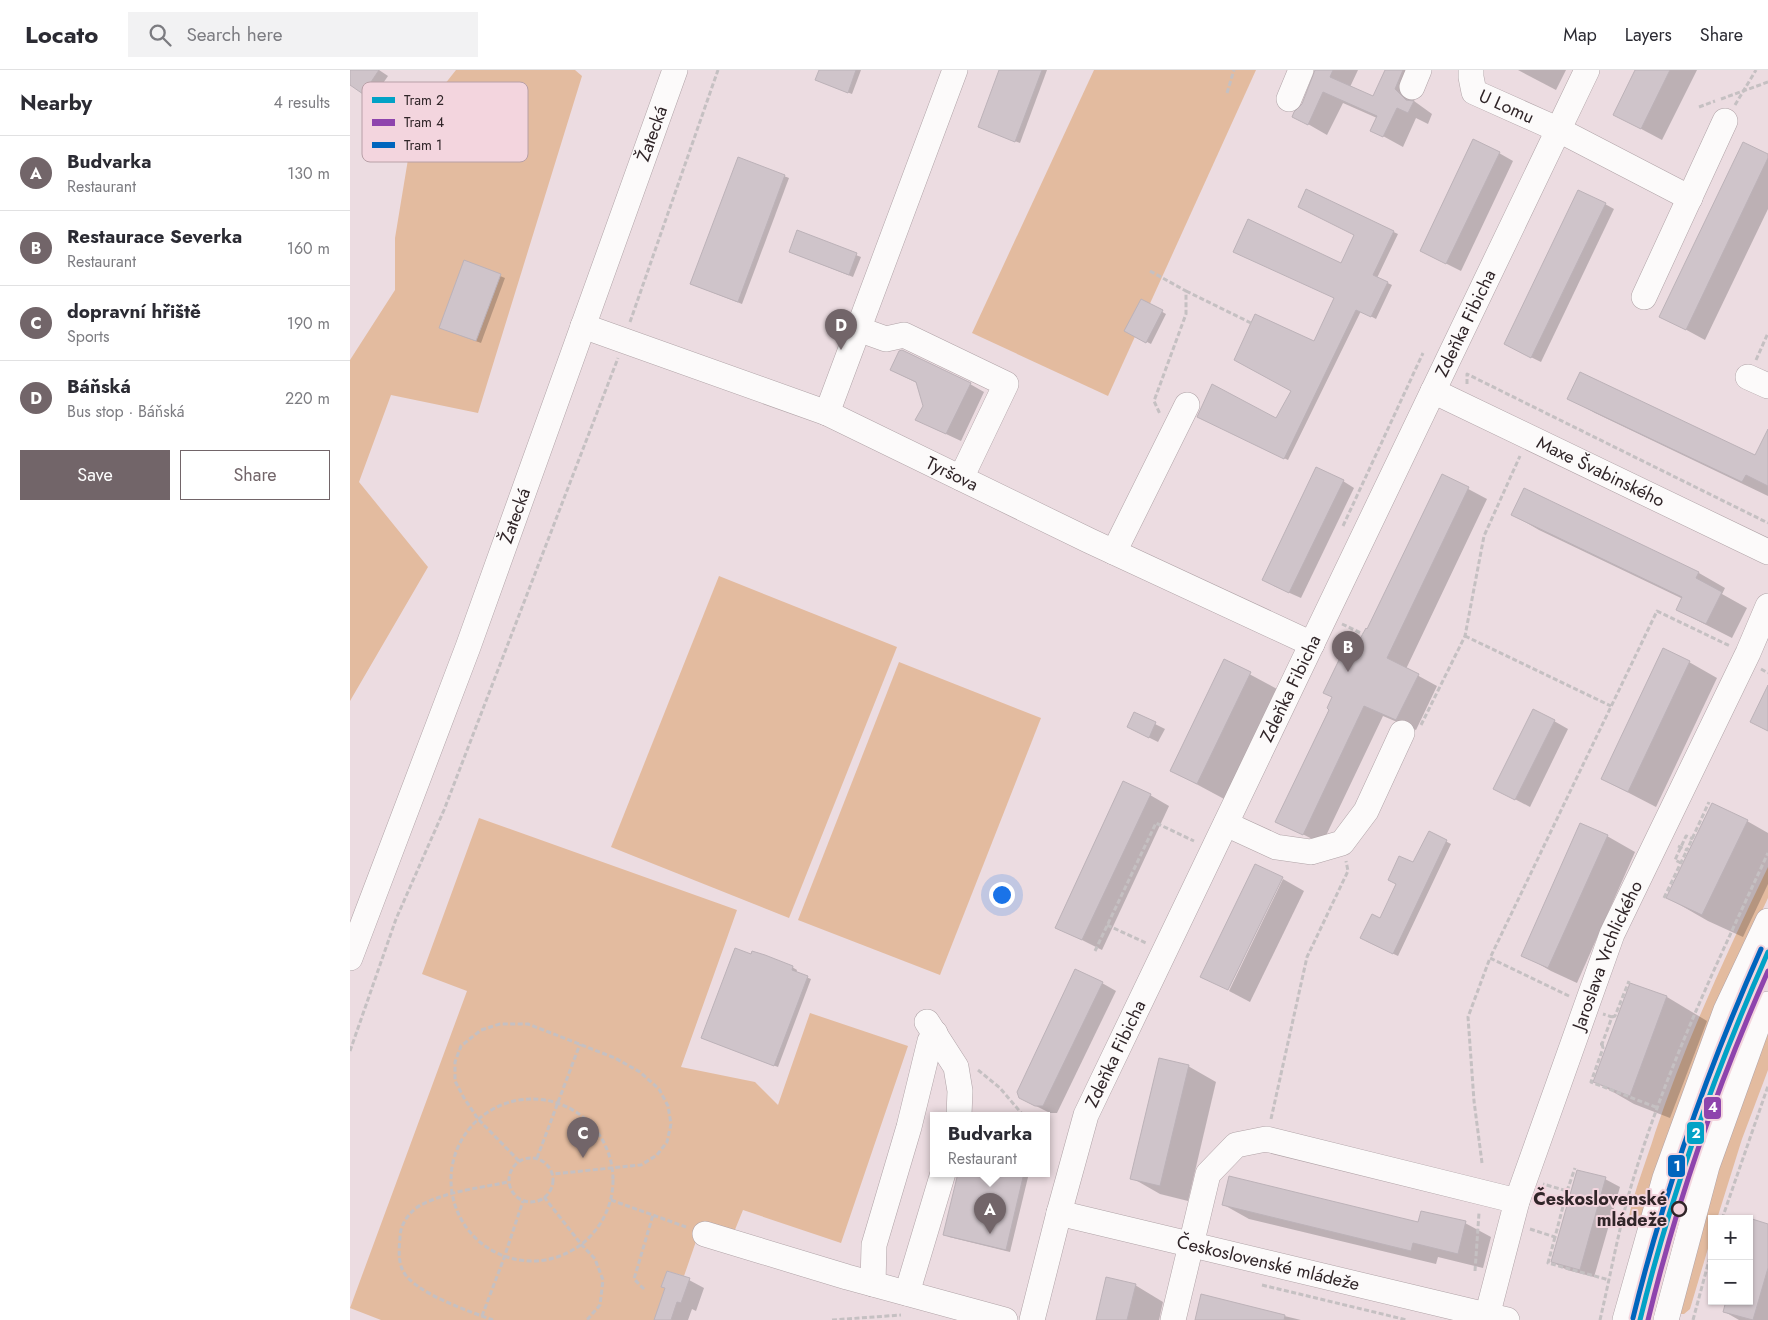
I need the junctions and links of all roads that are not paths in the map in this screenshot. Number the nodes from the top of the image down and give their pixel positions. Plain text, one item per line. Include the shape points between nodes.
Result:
1 (675, 70) edge
2 (955, 70) edge
3 (1301, 70) edge
4 (1471, 70) edge
5 (1587, 70) edge
6 (1290, 100) dead end
7 (1725, 120) road end
8 (1559, 130) junction
9 (1690, 198) junction
10 (1644, 297) dead end
11 (583, 326) junction
12 (858, 329) junction
13 (1433, 391) junction
14 (1187, 405) dead end
15 (827, 412) junction
16 (961, 478) junction
17 (1114, 552) junction
18 (1768, 552) edge
19 (1768, 606) edge
20 (1312, 644) junction
21 (1402, 733) road end
22 (1226, 824) junction
23 (1768, 921) edge
24 (350, 958) edge
25 (1768, 1004) edge
26 (959, 1112) edge
27 (942, 1177) edge
28 (1517, 1202) junction
29 (1059, 1214) junction
30 (705, 1234) road end
31 (1191, 1244) junction
32 (873, 1284) junction
33 (904, 1304) junction
34 (1493, 1318) edge
35 (1005, 1320) edge
36 (1032, 1320) edge
37 (1173, 1320) edge
38 (1625, 1320) edge
39 (1666, 1320) edge

1 - 11 street, Žatecká
2 - 12 street
3 - 6 street
4 - 8 street, U Lomu via 1474,92
5 - 8 street, Zdeňka Fibicha
7 - 9 street
8 - 9 street
8 - 13 street, Zdeňka Fibicha
9 - 10 street
11 - 15 street, Tyršova
11 - 24 street, Žatecká via 468,647
12 - 15 street
12 - 16 street via 886,339 904,335 1006,384
13 - 18 street, Maxe Švabinského
13 - 20 street, Zdeňka Fibicha
14 - 17 street
15 - 16 street, Tyršova
16 - 17 street, Tyršova
17 - 20 street, Tyršova
19 - 28 street, Jaroslava Vrchlického via 1612,934
20 - 22 street, Zdeňka Fibicha
21 - 22 street via 1366,810 1342,843 1310,852 1276,846
22 - 29 street, Zdeňka Fibicha via 1086,1115
23 - 38 street via 1726,1010 1665,1178
25 - 39 street via 1707,1166
26 - 32 street via 956,1067 935,1034 930,1041 909,1127 874,1245
27 - 33 street
28 - 31 street via 1266,1139 1236,1145 1208,1174
28 - 34 street, Jaroslava Vrchlického
29 - 31 street, Československé mládeže
29 - 36 street, Zdeňka Fibicha
30 - 32 street
31 - 34 street, Československé mládeže
31 - 37 street
32 - 33 street
33 - 35 street

